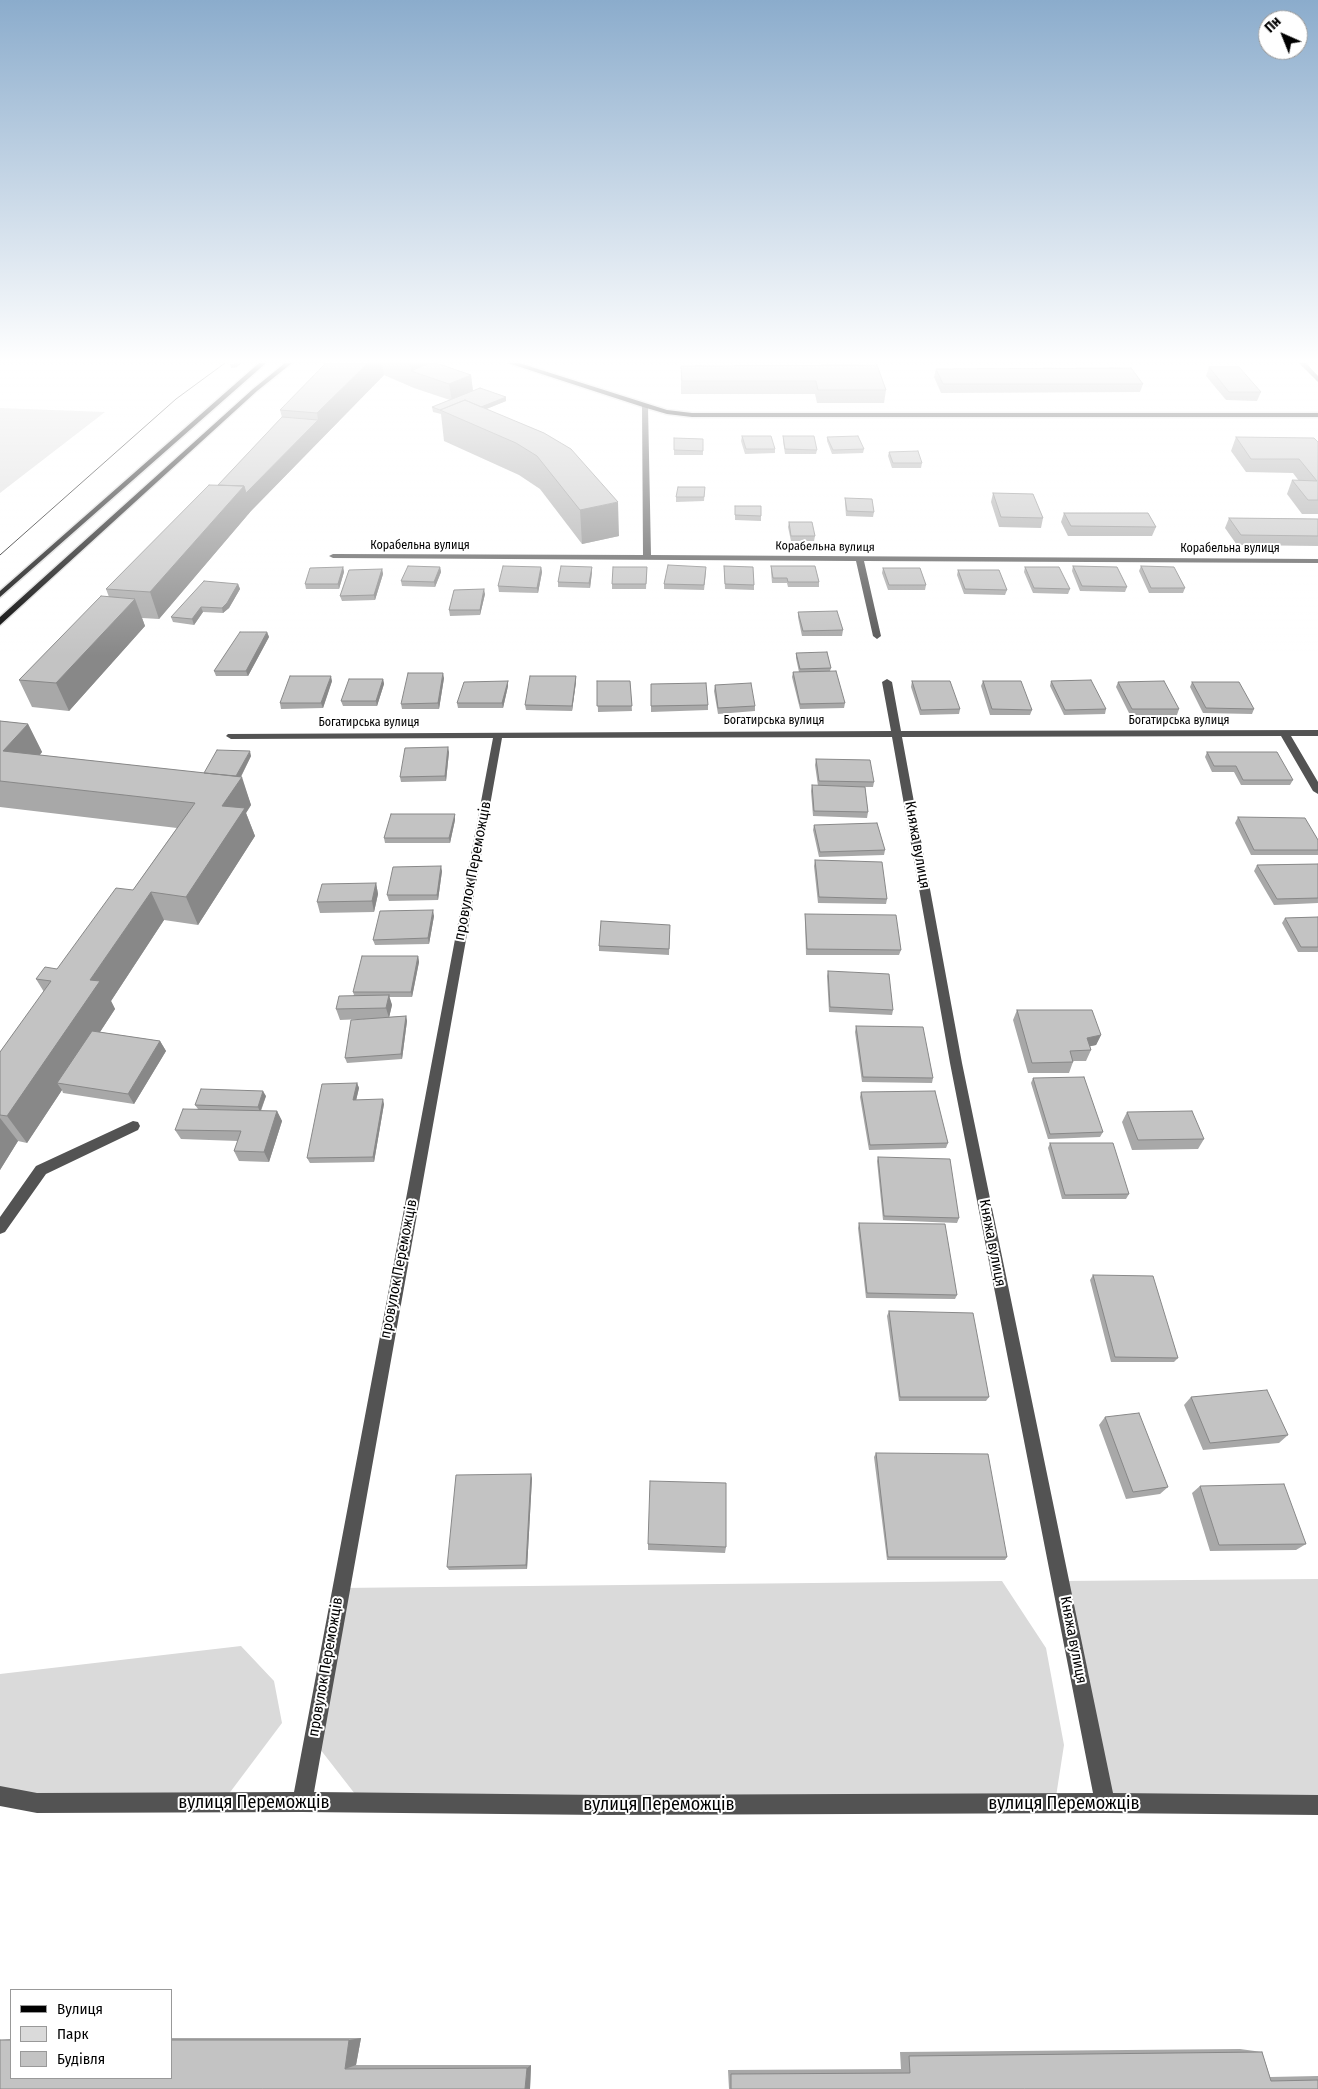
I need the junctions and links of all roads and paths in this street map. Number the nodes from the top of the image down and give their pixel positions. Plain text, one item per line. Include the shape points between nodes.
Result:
1 (151, 460) edge
2 (178, 460) edge
3 (646, 460) edge
4 (333, 556) dead end
5 (647, 556) junction
6 (860, 559) junction
7 (1318, 561) edge
8 (0, 595) edge
9 (0, 622) edge
10 (877, 636) dead end
11 (887, 682) dead end
12 (897, 732) junction
13 (1318, 733) edge
14 (1284, 734) junction
15 (231, 736) dead end
16 (498, 736) junction
17 (1318, 791) edge
18 (133, 1126) dead end
19 (0, 1228) edge
20 (0, 1796) edge
21 (302, 1802) junction
22 (1105, 1803) junction
23 (1318, 1805) edge

1 - 8 main road
2 - 9 main road
3 - 5 street
4 - 5 street, Корабельна вулиця
5 - 6 street, Корабельна вулиця
6 - 7 street, Корабельна вулиця
6 - 10 street
11 - 12 street, Княжа вулиця
12 - 14 street, Богатирська вулиця
12 - 16 street, Богатирська вулиця
12 - 22 street, Княжа вулиця via 958,1073
13 - 14 street, Богатирська вулиця
14 - 17 street
15 - 16 street, Богатирська вулиця
16 - 21 street, провулок Переможців
18 - 19 street via 41,1170
20 - 21 street, вулиця Переможців via 38,1803
21 - 22 street, вулиця Переможців via 604,1805
22 - 23 street, вулиця Переможців

